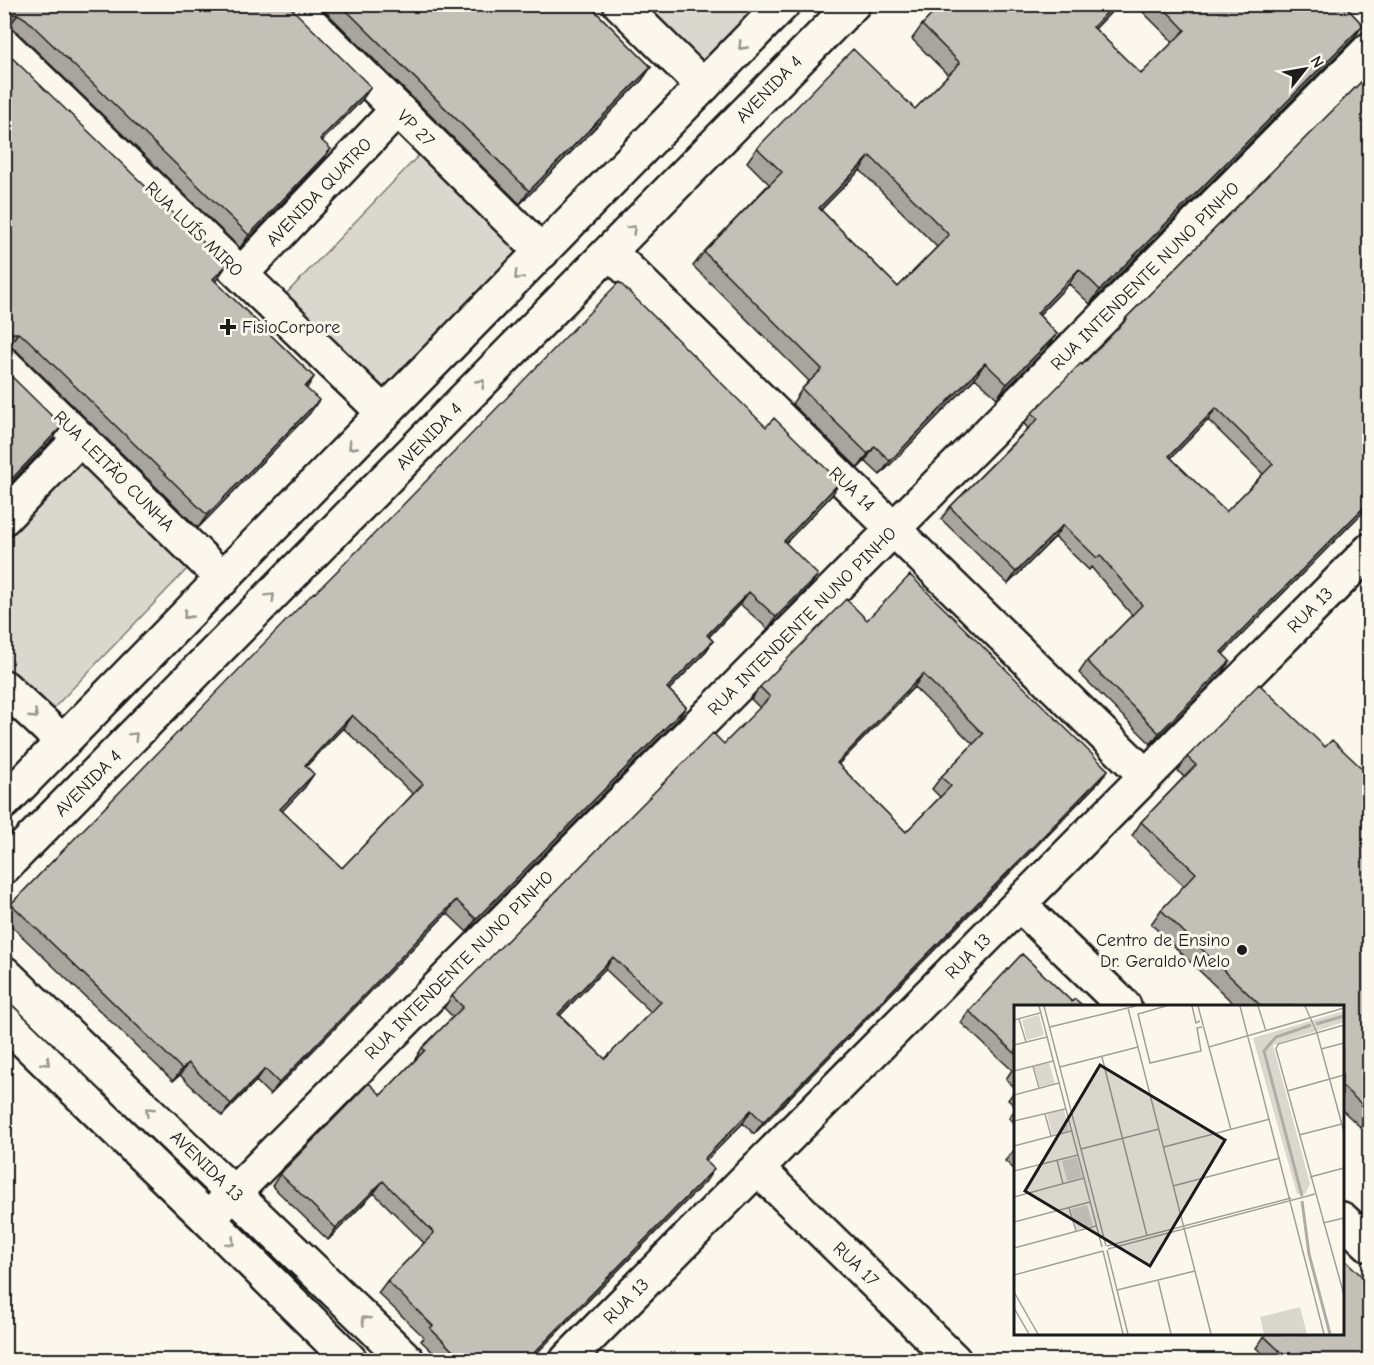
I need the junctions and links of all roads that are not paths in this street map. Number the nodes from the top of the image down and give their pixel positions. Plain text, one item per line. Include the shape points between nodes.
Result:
1 (291, 4) edge
2 (620, 4) edge
3 (783, 4) edge
4 (853, 4) edge
5 (4, 45) edge
6 (1370, 49) edge
7 (703, 86) junction
8 (397, 110) junction
9 (636, 156) junction
10 (670, 190) junction
11 (542, 252) junction
12 (610, 252) junction
13 (241, 274) junction
14 (4, 364) edge
15 (384, 413) junction
16 (80, 438) junction
17 (302, 497) junction
18 (4, 518) edge
19 (894, 530) junction
20 (335, 531) junction
21 (1370, 550) edge
22 (223, 579) junction
23 (4, 687) edge
24 (63, 742) junction
25 (1146, 776) junction
26 (4, 802) edge
27 (4, 867) edge
28 (1019, 904) junction
29 (4, 973) edge
30 (1123, 1005) edge
31 (4, 1021) edge
32 (758, 1168) junction
33 (234, 1192) junction
34 (208, 1219) junction
35 (1344, 1221) edge
36 (1370, 1245) edge
37 (350, 1360) edge
38 (407, 1360) edge
39 (567, 1360) edge
40 (954, 1360) edge

1 - 8 street, VP 27
2 - 7 street
3 -> 7 street
4 - 10 street, AVENIDA 4
5 - 13 street, RUA LUÍS MIRO
6 - 19 street, RUA INTENDENTE NUNO PINHO
7 - 9 street
8 - 11 street, VP 27
8 - 13 street, AVENIDA QUATRO
9 - 10 street
9 - 11 street
12 -> 10 street, AVENIDA 4
11 -> 15 street
12 - 19 street, RUA 14
20 -> 12 street, AVENIDA 4
13 - 15 street, RUA LUÍS MIRO
14 - 16 street, RUA LEITÃO CUNHA
15 -> 17 street
16 - 18 street
16 - 22 street, RUA LEITÃO CUNHA
17 - 20 street
17 - 22 street
19 - 25 street, RUA 14
19 - 33 street, RUA INTENDENTE NUNO PINHO
27 -> 20 street, AVENIDA 4
21 - 25 street, RUA 13
22 -> 24 street
23 -> 24 street
24 - 26 street
25 - 28 street, RUA 13
28 - 30 street
28 - 32 street, RUA 13
33 -> 29 street, AVENIDA 13
31 -> 34 street, AVENIDA 13
32 - 39 street, RUA 13
32 - 40 street, RUA 17
33 - 34 street, RUA INTENDENTE NUNO PINHO
38 -> 33 street, AVENIDA 13
34 -> 37 street, AVENIDA 13
35 - 36 street

